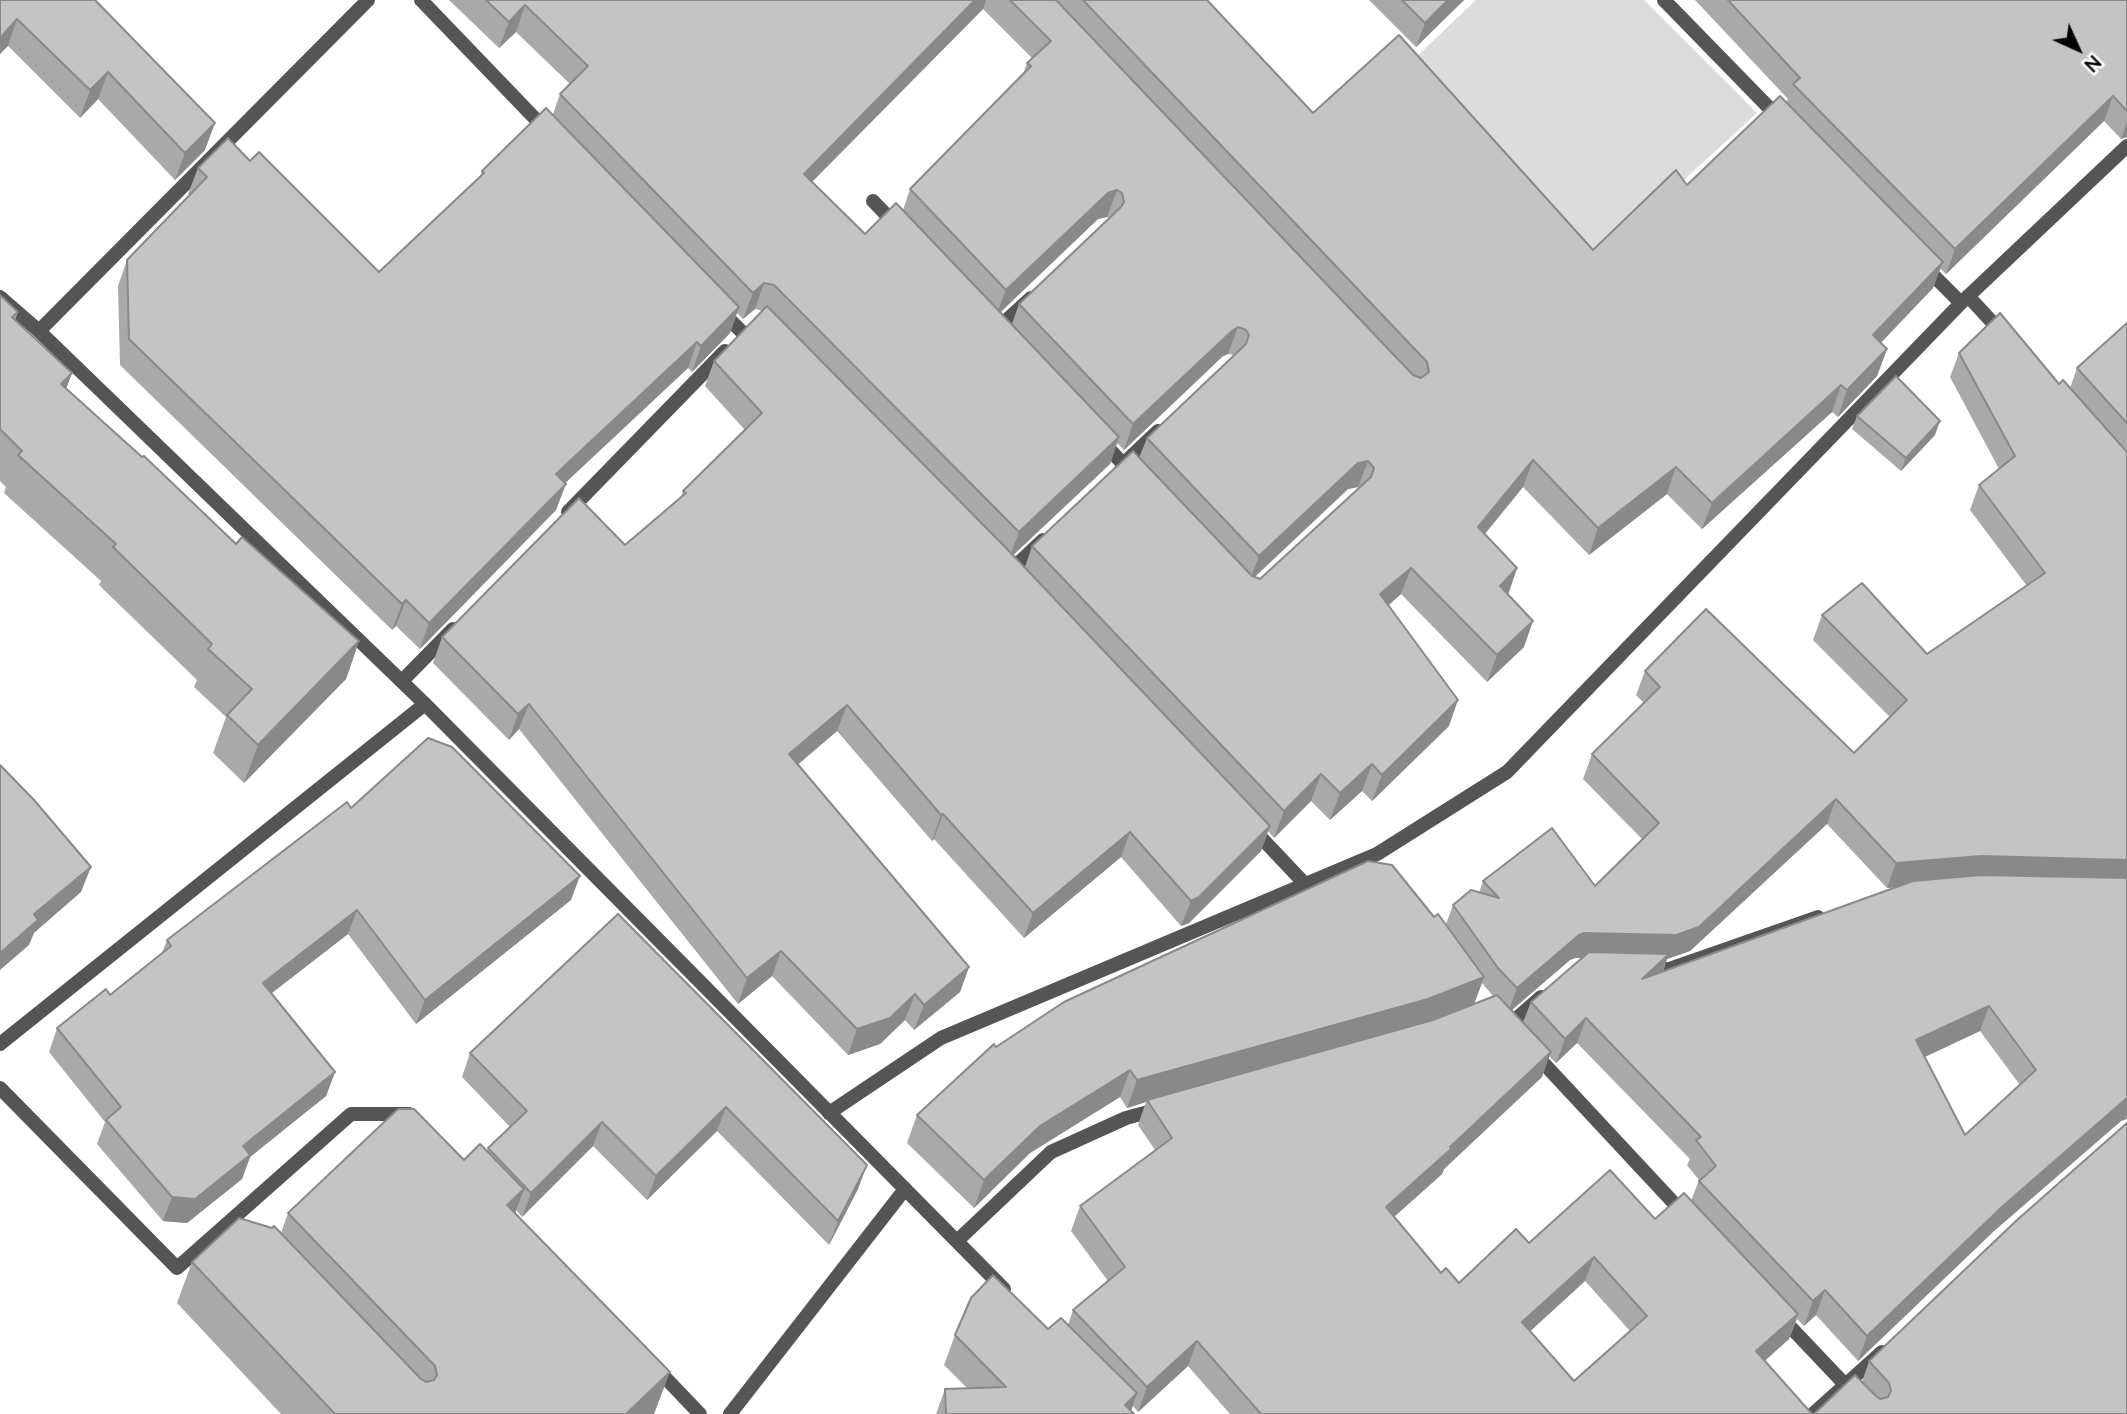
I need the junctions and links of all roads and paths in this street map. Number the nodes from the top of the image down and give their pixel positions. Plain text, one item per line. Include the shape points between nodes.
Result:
1 (368, 0) edge
2 (421, 0) edge
3 (1664, 0) edge
4 (1788, 127) edge
5 (554, 137) edge
6 (2127, 146) edge
7 (873, 201) dead end
8 (911, 241) edge
9 (1913, 254) edge
10 (1046, 283) edge
11 (0, 297) edge
12 (1965, 299) junction
13 (714, 304) edge
14 (996, 330) edge
15 (39, 331) junction
16 (2015, 347) edge
17 (1172, 418) edge
18 (1096, 435) edge
19 (1118, 469) junction
20 (1142, 484) edge
21 (558, 522) edge
22 (1056, 527) edge
23 (1009, 572) edge
24 (460, 622) edge
25 (402, 681) junction
26 (425, 704) junction
27 (1238, 814) edge
28 (1305, 884) junction
29 (1833, 913) edge
30 (1629, 968) edge
31 (1557, 984) edge
32 (0, 1044) edge
33 (0, 1088) edge
34 (1180, 1103) edge
35 (829, 1113) junction
36 (419, 1124) edge
37 (905, 1189) junction
38 (1696, 1226) edge
39 (957, 1241) junction
40 (1014, 1299) edge
41 (1771, 1306) edge
42 (1894, 1340) edge
43 (642, 1354) edge
44 (1846, 1386) junction
45 (700, 1414) edge
46 (730, 1414) edge
47 (1813, 1414) edge
48 (1873, 1414) edge

1 - 15 street
2 - 5 street
3 - 4 street
6 - 12 street
7 - 8 street
9 - 12 street
10 - 14 street
11 - 15 street
12 - 16 street
12 - 28 street via 1507,772 1381,859
13 - 21 street via 746,329
15 - 25 street
17 - 19 street
18 - 19 street
19 - 20 street
22 - 23 street
24 - 25 street
25 - 26 street
26 - 32 street
26 - 35 street
27 - 28 street
28 - 35 street via 941,1038
29 - 30 street via 1669,969
31 - 38 street via 1513,1031
33 - 36 street via 177,1268 233,1226 351,1114 410,1114
34 - 39 street via 1126,1118 1051,1152
35 - 37 street
37 - 39 street
37 - 46 street
39 - 40 street
41 - 44 street
42 - 44 street
43 - 45 street
44 - 47 street
44 - 48 street

